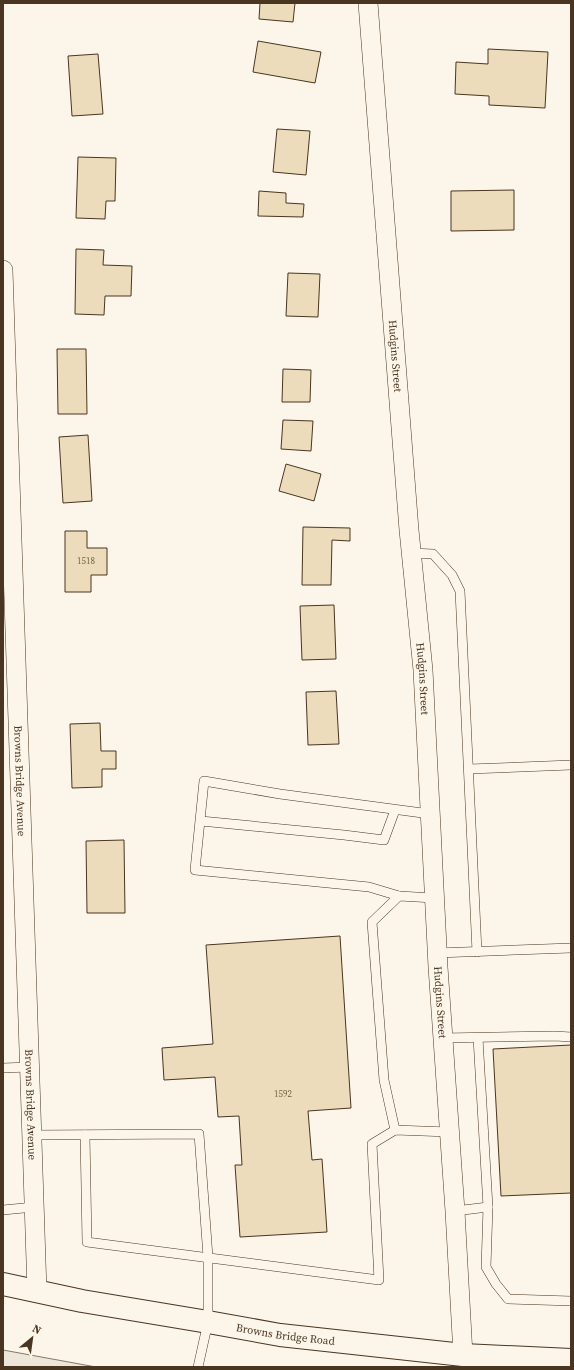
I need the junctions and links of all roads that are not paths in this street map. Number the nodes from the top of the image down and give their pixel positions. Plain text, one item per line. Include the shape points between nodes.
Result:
1 (368, 3) edge
2 (3, 270) edge
3 (412, 553) junction
4 (571, 765) edge
5 (469, 769) junction
6 (395, 810) junction
7 (430, 814) junction
8 (201, 821) junction
9 (399, 896) junction
10 (434, 898) junction
11 (571, 948) edge
12 (477, 952) junction
13 (437, 953) junction
14 (571, 1037) edge
15 (443, 1038) junction
16 (478, 1038) junction
17 (29, 1067) junction
18 (3, 1068) edge
19 (396, 1130) junction
20 (449, 1132) junction
21 (32, 1135) junction
22 (85, 1135) junction
23 (34, 1207) junction
24 (488, 1207) junction
25 (3, 1210) edge
26 (455, 1211) junction
27 (208, 1258) junction
28 (3, 1284) edge
29 (37, 1291) junction
30 (571, 1301) edge
31 (208, 1322) junction
32 (463, 1355) junction
33 (571, 1360) edge
34 (198, 1367) edge

1 - 3 street, Hudgins Street
2 - 17 street, Browns Bridge Avenue
3 - 5 lane via 433,554 452,575 460,591
3 - 7 street, Hudgins Street via 423,670
4 - 5 lane
5 - 12 lane
6 - 7 lane
6 - 8 lane via 384,840
6 - 8 lane via 204,781
7 - 10 street, Hudgins Street
8 - 9 lane via 195,870 369,886
9 - 10 lane
9 - 19 lane via 372,922 384,1080
10 - 13 street, Hudgins Street
11 - 12 lane
12 - 13 lane
13 - 15 street, Hudgins Street
14 - 16 lane
15 - 16 lane
15 - 20 street, Hudgins Street
16 - 24 lane
17 - 18 lane
17 - 21 street, Browns Bridge Avenue
19 - 20 lane
19 - 27 lane via 372,1144 379,1280
20 - 26 street, Hudgins Street
21 - 22 lane
21 - 23 street, Browns Bridge Avenue
22 - 27 lane via 87,1242
22 - 27 lane via 199,1134
23 - 25 lane
23 - 29 street, Browns Bridge Avenue
24 - 26 lane
24 - 30 lane via 486,1268 508,1299
26 - 32 street, Hudgins Street
27 - 31 lane
28 - 29 main road, Browns Bridge Road
29 - 31 main road, Browns Bridge Road
31 - 32 main road, Browns Bridge Road via 280,1335
31 - 34 lane
32 - 33 main road, Browns Bridge Road

